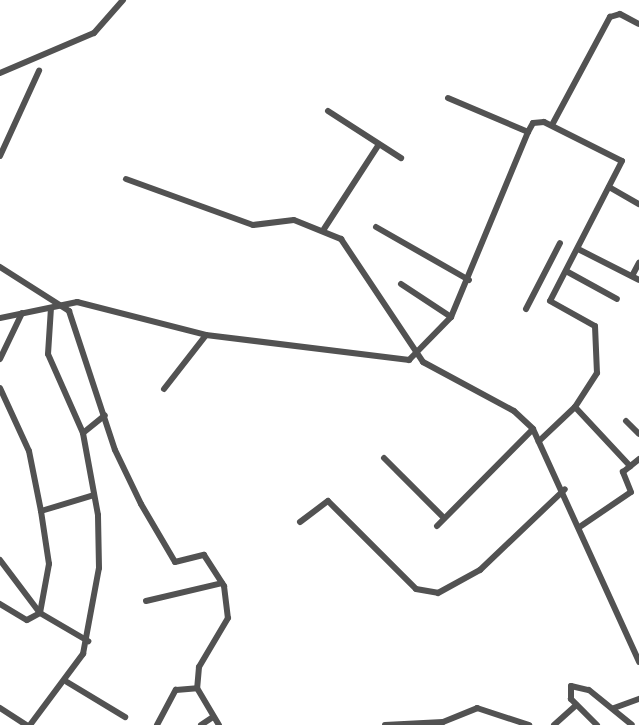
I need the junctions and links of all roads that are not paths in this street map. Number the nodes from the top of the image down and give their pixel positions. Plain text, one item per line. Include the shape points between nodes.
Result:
1 (123, 0) edge
2 (639, 24) edge
3 (39, 71) dead end
4 (0, 73) edge
5 (448, 98) dead end
6 (328, 111) dead end
7 (552, 125) junction
8 (528, 132) junction
9 (378, 146) junction
10 (0, 156) edge
11 (401, 158) dead end
12 (126, 179) dead end
13 (609, 187) junction
14 (639, 204) edge
15 (376, 227) dead end
16 (324, 229) junction
17 (560, 243) dead end
18 (578, 249) junction
19 (639, 263) edge
20 (0, 267) edge
21 (566, 271) junction
22 (636, 278) edge
23 (469, 280) junction
24 (401, 284) dead end
25 (536, 289) junction
26 (552, 297) junction
27 (617, 299) dead end
28 (64, 305) junction
29 (51, 308) junction
30 (526, 309) dead end
31 (22, 313) junction
32 (451, 317) junction
33 (0, 318) edge
34 (206, 335) junction
35 (417, 355) junction
36 (0, 359) edge
37 (0, 388) edge
38 (163, 389) dead end
39 (575, 407) junction
40 (105, 415) junction
41 (626, 421) dead end
42 (533, 429) junction
43 (83, 433) junction
44 (639, 434) edge
45 (539, 440) junction
46 (384, 458) dead end
47 (639, 459) edge
48 (630, 466) junction
49 (565, 489) junction
50 (94, 495) junction
51 (41, 511) junction
52 (444, 518) junction
53 (300, 522) dead end
54 (437, 526) dead end
55 (581, 526) junction
56 (0, 560) edge
57 (222, 583) junction
58 (146, 600) dead end
59 (0, 604) edge
60 (40, 613) junction
61 (88, 641) junction
62 (639, 662) edge
63 (67, 682) junction
64 (197, 688) junction
65 (639, 699) edge
66 (576, 705) junction
67 (0, 708) edge
68 (614, 708) junction
69 (125, 717) dead end
70 (213, 717) junction
71 (452, 718) junction
72 (524, 724) edge
73 (28, 725) edge
74 (157, 725) edge
75 (201, 725) edge
76 (219, 725) edge
77 (385, 725) edge
78 (457, 725) edge
79 (554, 725) edge
80 (597, 725) edge
81 (632, 725) edge

1 - 4 street via 94,33
2 - 7 street via 620,13 610,18
3 - 10 street
5 - 8 street
6 - 9 street
7 - 8 street via 537,121
7 - 13 street via 618,154 621,164
8 - 23 street
9 - 11 street
9 - 16 street
12 - 16 street via 253,226 284,219
13 - 14 street
13 - 18 street
15 - 23 street
16 - 35 street via 348,248
17 - 25 street
18 - 21 street
18 - 22 street
19 - 22 street
20 - 28 street
21 - 26 street
21 - 27 street
23 - 32 street
24 - 32 street
25 - 26 street
25 - 30 street
26 - 39 street via 597,328 591,341 599,366
28 - 29 street
28 - 34 street via 108,306
28 - 40 street
29 - 31 street
29 - 43 street via 48,354
31 - 33 street
31 - 36 street
32 - 35 street
34 - 35 street via 400,362
34 - 38 street
35 - 42 street via 514,411
37 - 51 street via 29,452
39 - 45 street
39 - 48 street
40 - 43 street
40 - 57 street via 122,468 175,562 204,555
41 - 44 street
42 - 45 street
42 - 52 street
43 - 50 street
45 - 49 street
46 - 52 street
47 - 48 street
48 - 55 street via 623,472 631,492
49 - 53 street via 480,570 438,593 416,589 328,500
49 - 55 street
50 - 51 street
50 - 61 street via 99,568
51 - 60 street via 49,564
52 - 54 street
55 - 62 street
56 - 60 street
57 - 58 street
57 - 64 street via 228,618 199,667
59 - 60 street via 27,620
60 - 61 street
61 - 63 street
63 - 69 street
63 - 73 street
64 - 70 street
64 - 74 street via 176,690
65 - 68 street
66 - 68 street via 569,694 574,685
66 - 79 street
66 - 80 street
67 - 73 street
68 - 81 street
70 - 75 street
70 - 76 street
71 - 72 street via 477,708
71 - 77 street
71 - 78 street

